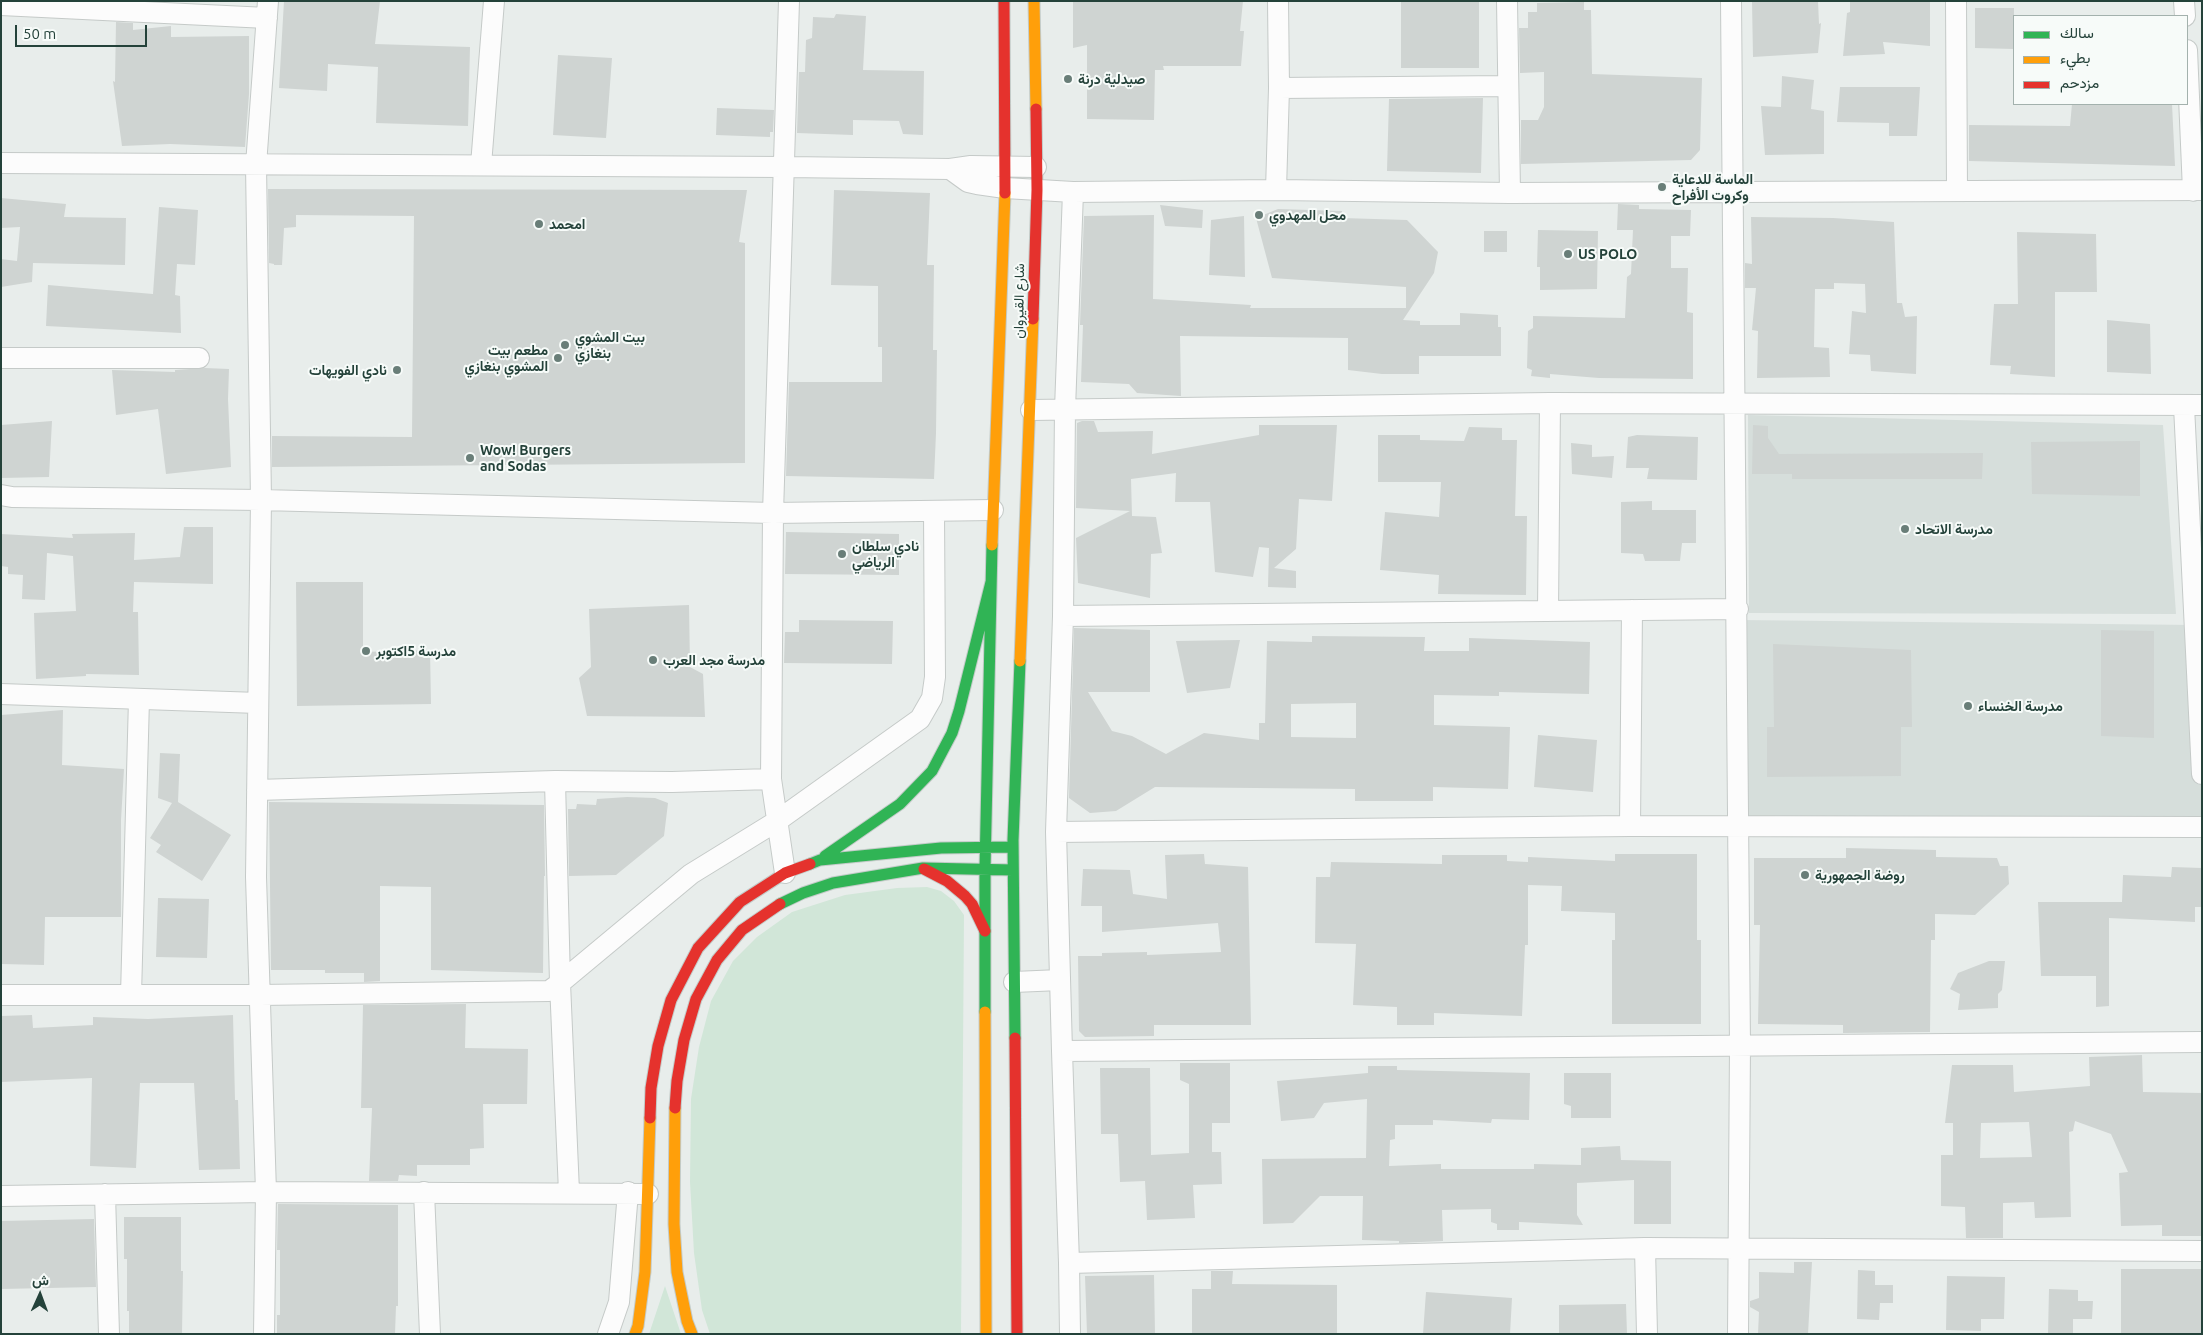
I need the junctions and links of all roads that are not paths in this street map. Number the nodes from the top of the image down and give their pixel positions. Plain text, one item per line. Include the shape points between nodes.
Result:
1 (494, 1) edge
2 (789, 1) edge
3 (1004, 1) edge
4 (1034, 1) edge
5 (1278, 1) edge
6 (1507, 1) edge
7 (1731, 1) edge
8 (1956, 1) edge
9 (2184, 1) edge
10 (1, 5) edge
11 (102, 5) edge
12 (268, 10) edge
13 (2185, 15) edge
14 (2188, 63) edge
15 (1508, 86) junction
16 (1279, 88) junction
17 (1, 163) edge
18 (256, 165) junction
19 (481, 165) junction
20 (1005, 166) junction
21 (785, 167) junction
22 (1036, 167) junction
23 (950, 170) junction
24 (1005, 188) junction
25 (1037, 190) junction
26 (1276, 190) junction
27 (1957, 191) junction
28 (2198, 191) edge
29 (1073, 192) junction
30 (1732, 192) junction
31 (1510, 193) junction
32 (1, 358) edge
33 (199, 358) dead end
34 (1550, 403) junction
35 (1733, 403) junction
36 (2193, 406) edge
37 (1031, 410) junction
38 (1065, 410) junction
39 (1, 495) edge
40 (261, 500) junction
41 (993, 510) junction
42 (934, 511) junction
43 (773, 513) junction
44 (990, 582) junction
45 (1738, 609) junction
46 (1548, 610) junction
47 (1632, 610) junction
48 (2198, 613) edge
49 (1063, 616) junction
50 (1, 694) edge
51 (139, 699) junction
52 (258, 703) junction
53 (2202, 774) edge
54 (771, 779) junction
55 (555, 781) junction
56 (257, 790) junction
57 (778, 821) junction
58 (1630, 826) junction
59 (1737, 826) junction
60 (2202, 827) edge
61 (1056, 832) junction
62 (1013, 847) junction
63 (985, 848) junction
64 (820, 860) junction
65 (923, 868) junction
66 (985, 869) junction
67 (1013, 870) junction
68 (785, 873) junction
69 (985, 932) junction
70 (1060, 980) junction
71 (560, 982) junction
72 (1014, 982) junction
73 (1, 995) edge
74 (131, 995) junction
75 (260, 995) junction
76 (2202, 1042) edge
77 (1740, 1045) junction
78 (1062, 1051) junction
79 (266, 1192) junction
80 (424, 1192) junction
81 (569, 1192) junction
82 (628, 1192) junction
83 (105, 1194) junction
84 (648, 1194) junction
85 (1, 1196) edge
86 (1645, 1248) junction
87 (1738, 1248) junction
88 (2202, 1251) edge
89 (1069, 1263) junction
90 (108, 1334) edge
91 (264, 1334) edge
92 (430, 1334) edge
93 (608, 1334) edge
94 (635, 1334) edge
95 (692, 1334) edge
96 (986, 1334) edge
97 (1017, 1334) edge
98 (1070, 1334) edge
99 (1647, 1334) edge
100 (1738, 1334) edge

1 - 19 street
2 - 21 street
3 - 20 main road
4 - 22 main road, شارع القيروان
5 - 16 street
6 - 15 street
7 - 30 street
8 - 27 street
9 - 13 street
10 - 11 street
11 - 12 street
12 - 18 street
14 - 28 street
15 - 16 street
15 - 31 street
16 - 26 street
17 - 18 street
18 - 19 street
18 - 40 street
19 - 21 street
20 - 22 street
20 - 23 street
20 - 24 main road
21 - 23 street
21 - 43 street
22 - 25 main road, شارع القيروان
23 - 24 street via 968,182
24 - 25 street
24 - 41 main road
25 - 29 street
25 - 37 main road, شارع القيروان
26 - 29 street
26 - 31 street
27 - 28 street
27 - 30 street
29 - 38 street
30 - 31 street
30 - 35 street
32 - 33 street
34 - 35 street
34 - 38 street
34 - 46 street
35 - 36 street
35 - 45 street
36 - 48 street
37 - 38 street
37 - 62 main road, شارع القيروان
38 - 49 street
39 - 40 street
40 - 43 street
40 - 52 street
41 - 42 street
41 - 44 main road
42 - 43 street
42 - 57 street via 935,677 932,698 920,719
43 - 54 street
44 - 63 main road
44 - 64 main road via 952,733 932,771 900,804
45 - 47 street
45 - 59 street
46 - 47 street
46 - 49 street
47 - 58 street
48 - 53 street
49 - 61 street
50 - 51 street
51 - 52 street
51 - 74 street
52 - 56 street
54 - 55 street
54 - 57 street
55 - 56 street
55 - 71 street
56 - 75 street
57 - 68 street
57 - 71 street via 691,874
58 - 59 street
58 - 61 street
59 - 60 street
59 - 77 street
61 - 70 street
62 - 63 main road
62 - 67 main road, شارع القيروان
63 - 64 main road via 907,851
63 - 66 main road
64 - 68 main road
65 - 66 main road
65 - 69 main road via 958,888 972,904
65 - 95 main road via 833,883 775,906 742,930 723,952 696,999 677,1081 674,1132 677,1272
66 - 67 main road
66 - 69 main road
67 - 72 main road, شارع القيروان
68 - 84 main road via 740,902 720,923 698,948 671,1000 658,1046 652,1088
69 - 96 main road
70 - 72 street
70 - 78 street
71 - 75 street via 549,991 537,992
71 - 81 street
72 - 97 main road, شارع القيروان
73 - 74 street
74 - 75 street
75 - 79 street
76 - 77 street
77 - 78 street
77 - 87 street
78 - 89 street
79 - 80 street
79 - 83 street
79 - 91 street
80 - 81 street
80 - 92 street
81 - 82 street
82 - 84 street
82 - 93 street via 619,1302
83 - 85 street
83 - 90 street
84 - 94 main road via 645,1272
86 - 87 street
86 - 89 street
86 - 99 street
87 - 88 street
87 - 100 street
89 - 98 street

